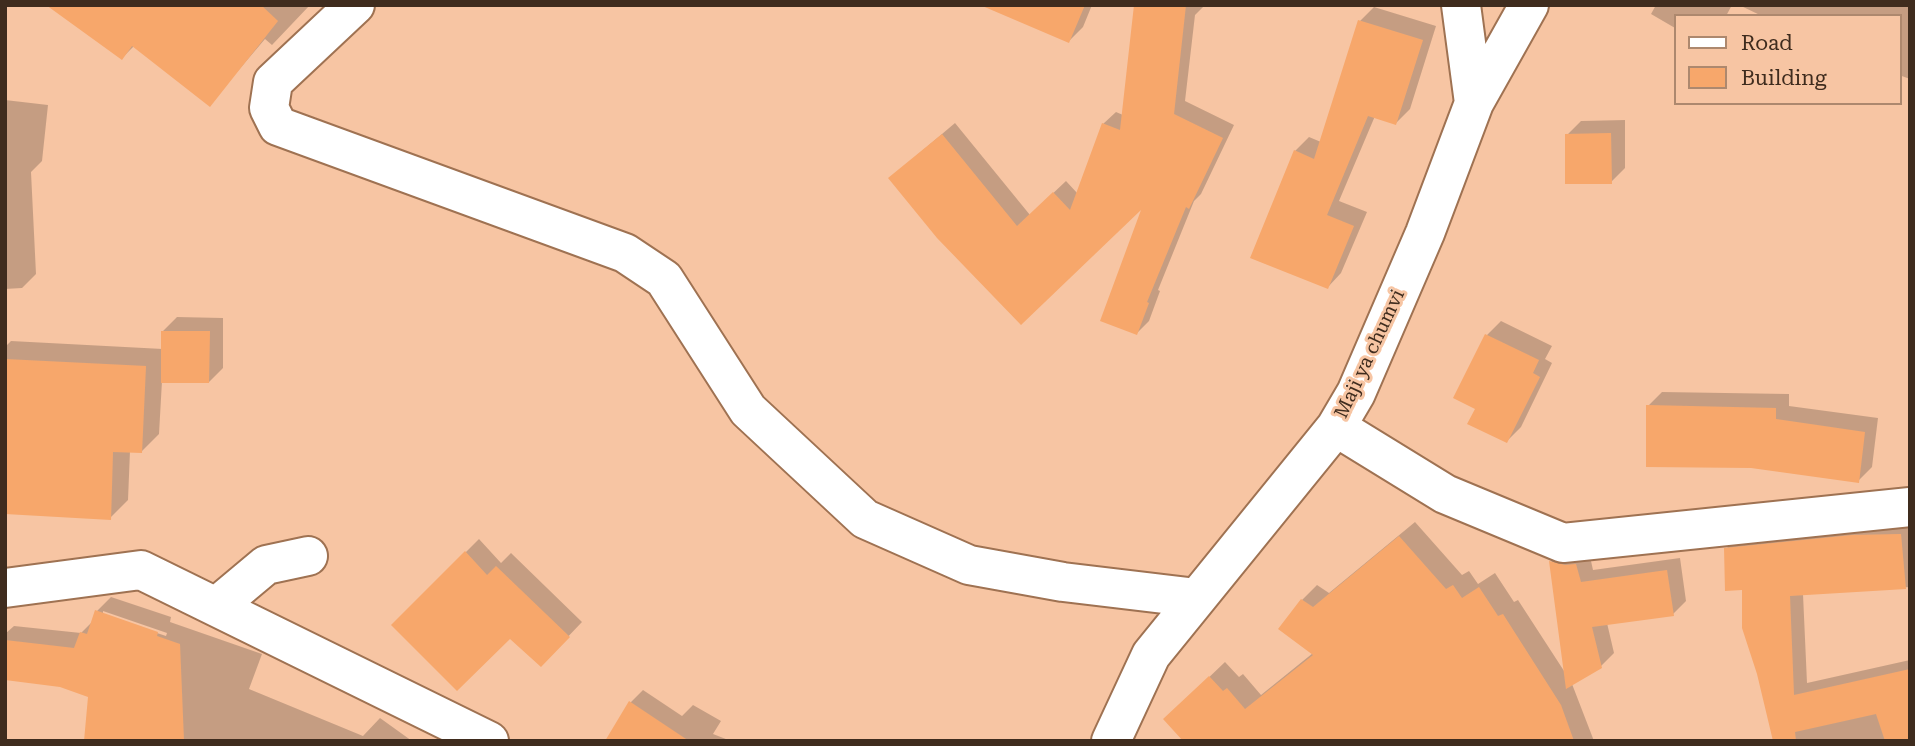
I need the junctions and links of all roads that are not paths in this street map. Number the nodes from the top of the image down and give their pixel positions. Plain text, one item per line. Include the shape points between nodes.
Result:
1 (355, 5) edge
2 (1461, 5) edge
3 (1530, 5) edge
4 (1474, 103) junction
5 (1336, 427) junction
6 (1910, 506) edge
7 (308, 556) dead end
8 (5, 588) edge
9 (1197, 598) junction
10 (217, 606) junction
11 (489, 741) edge
12 (1111, 741) edge

1 - 9 street via 274,82 269,108 278,126 625,253 664,279 748,410 864,519 969,565
2 - 4 street
3 - 4 street, Maji ya chumvi
4 - 5 street, Maji ya chumvi via 1425,233 1356,393
5 - 6 street via 1445,494 1563,543
5 - 9 street, Maji ya chumvi
7 - 10 street via 266,565
8 - 10 street via 141,570
9 - 12 street, Maji ya chumvi via 1151,655
10 - 11 street

